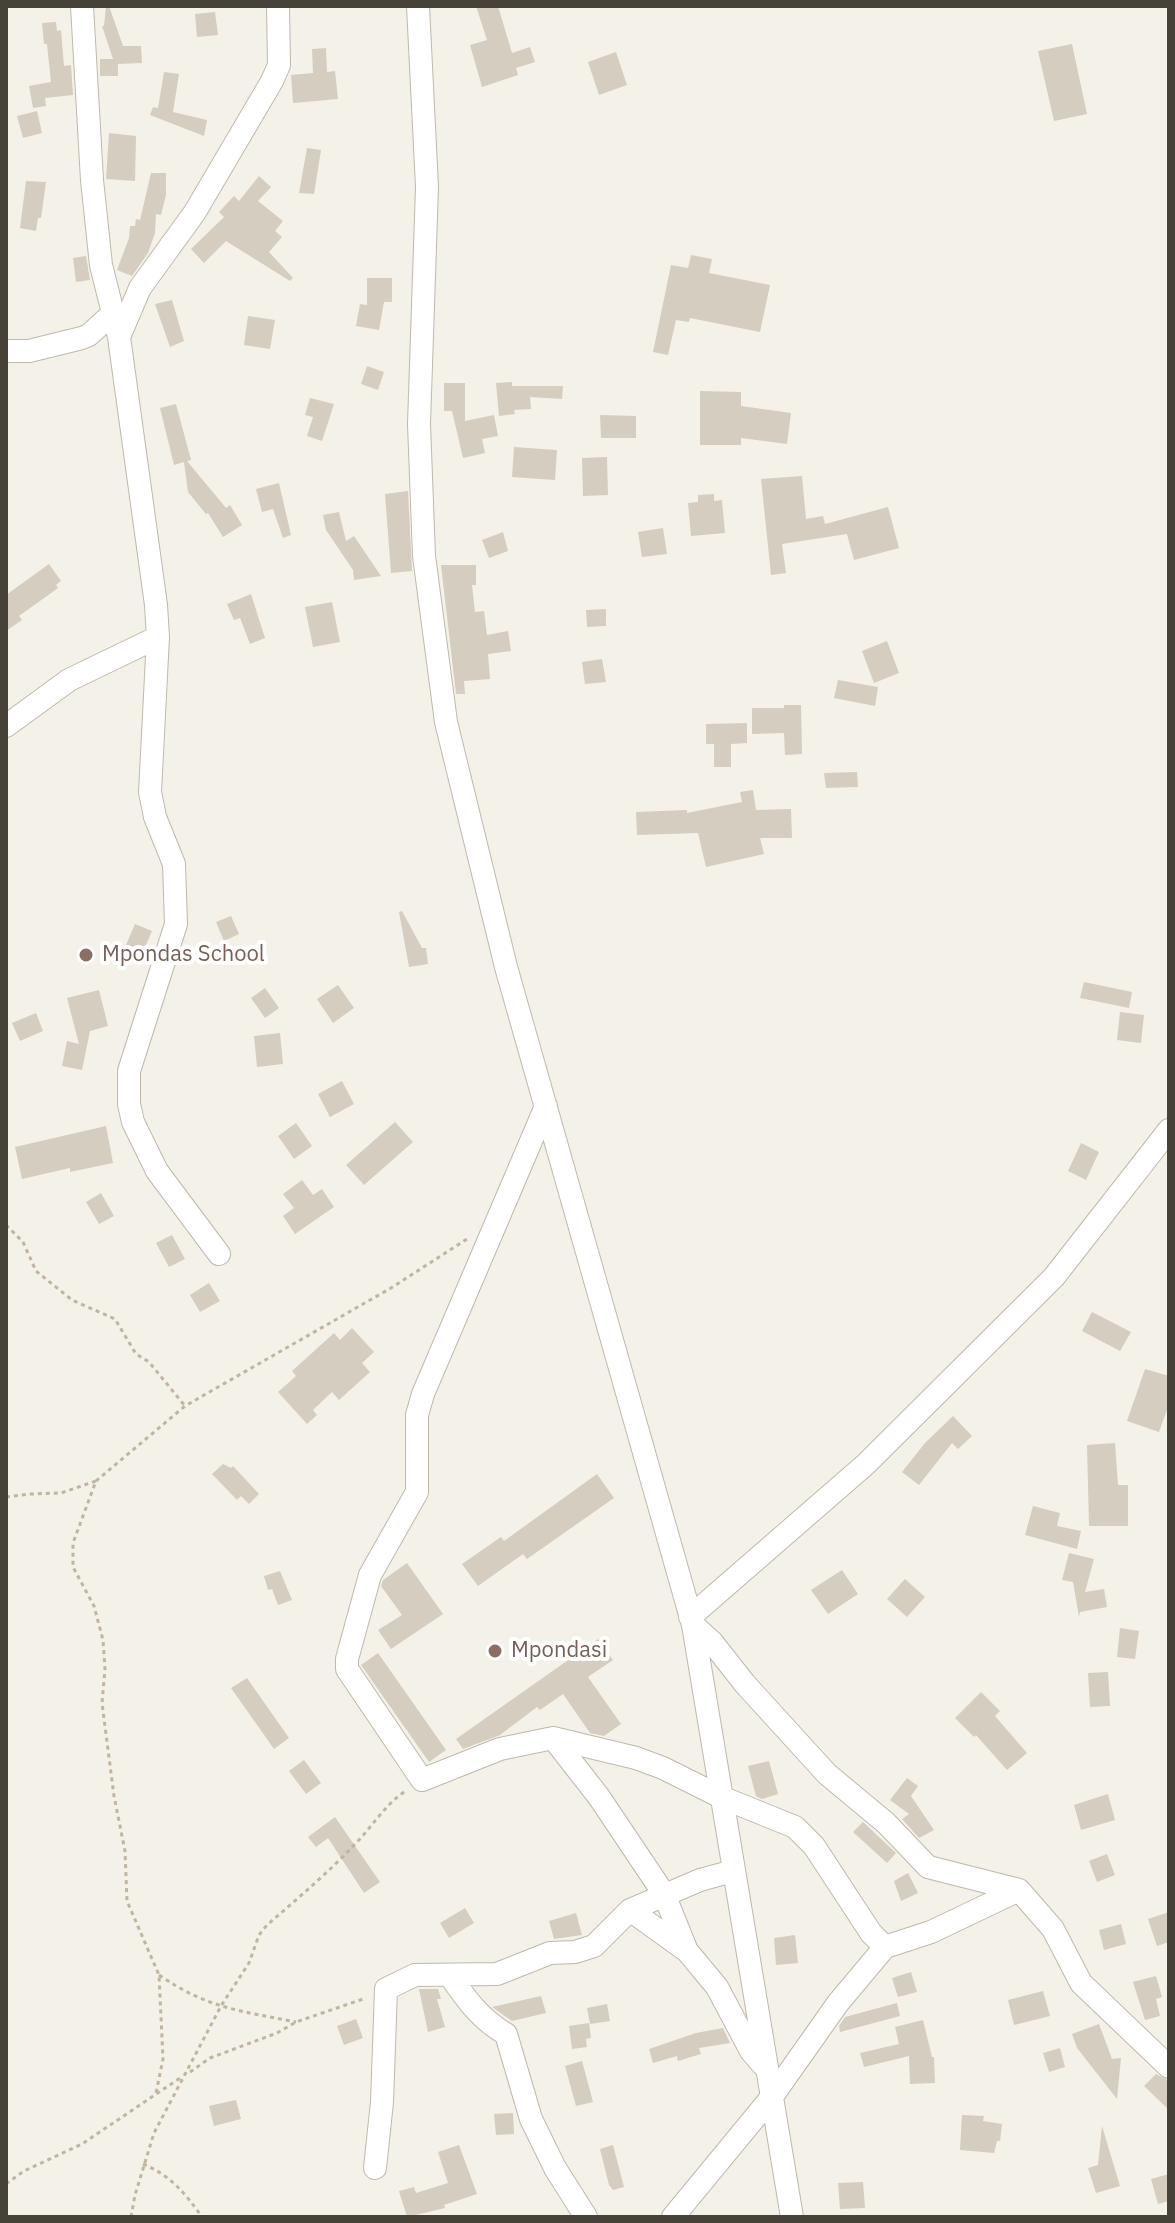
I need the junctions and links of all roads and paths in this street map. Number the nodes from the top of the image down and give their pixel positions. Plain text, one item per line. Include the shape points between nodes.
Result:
1 (82, 6) edge
2 (278, 6) edge
3 (418, 6) edge
4 (112, 314) junction
5 (119, 337) junction
6 (6, 351) edge
7 (158, 637) junction
8 (6, 726) edge
9 (546, 1106) junction
10 (1169, 1130) edge
11 (6, 1225) edge
12 (471, 1236) dead end
13 (219, 1254) dead end
14 (185, 1406) junction
15 (96, 1481) junction
16 (6, 1497) edge
17 (691, 1621) junction
18 (553, 1738) junction
19 (422, 1780) junction
20 (721, 1797) junction
21 (733, 1871) junction
22 (1019, 1890) junction
23 (664, 1894) junction
24 (630, 1910) junction
25 (885, 1947) junction
26 (687, 1951) junction
27 (159, 1975) junction
28 (450, 1976) junction
29 (386, 1989) junction
30 (221, 2006) junction
31 (296, 2022) junction
32 (1169, 2067) edge
33 (767, 2070) junction
34 (186, 2074) junction
35 (156, 2093) junction
36 (771, 2098) junction
37 (143, 2164) junction
38 (375, 2168) dead end
39 (6, 2184) edge
40 (131, 2217) edge
41 (202, 2217) edge
42 (586, 2217) edge
43 (673, 2217) edge
44 (792, 2217) edge

1 - 4 street via 94,194
2 - 5 street via 279,65 272,81 195,212 140,288
3 - 9 street via 427,187 419,424 424,556 446,722
4 - 5 street
4 - 6 street via 82,338
5 - 7 street
7 - 8 street via 69,680
7 - 13 street via 150,792 174,864 176,924 129,1071 129,1104 157,1171
9 - 17 street
9 - 19 street via 423,1394 417,1415 417,1492 370,1575 347,1659 351,1679
10 - 17 street via 1054,1277 866,1464
11 - 14 path via 23,1242 36,1271 72,1300 115,1319 136,1354
12 - 14 path
14 - 15 path
15 - 16 path via 61,1493
15 - 27 path via 73,1543 73,1567 94,1606 103,1640 102,1703 125,1851 127,1901
17 - 20 street
17 - 22 street via 827,1774 928,1867
18 - 19 street via 500,1749
18 - 20 street via 636,1758
18 - 23 street
19 - 30 path via 401,1794 267,1925
20 - 21 street
20 - 25 street via 795,1827
21 - 23 street
21 - 33 street
22 - 25 street via 931,1932
22 - 32 street via 1053,1929 1081,1983
23 - 24 street
23 - 26 street
24 - 26 street
24 - 28 street via 594,1946 550,1953 497,1974
25 - 36 street
26 - 33 street via 717,1987
27 - 30 path via 187,1994
27 - 35 path via 163,2059
28 - 29 street via 415,1975
28 - 42 street via 469,2005 506,2034 531,2119
29 - 31 path
29 - 38 street
30 - 31 path
30 - 34 path
31 - 34 path via 210,2058
33 - 36 street
34 - 35 path
34 - 37 path
35 - 39 path via 82,2144
36 - 43 street
36 - 44 street
37 - 40 path
37 - 41 path via 180,2187

